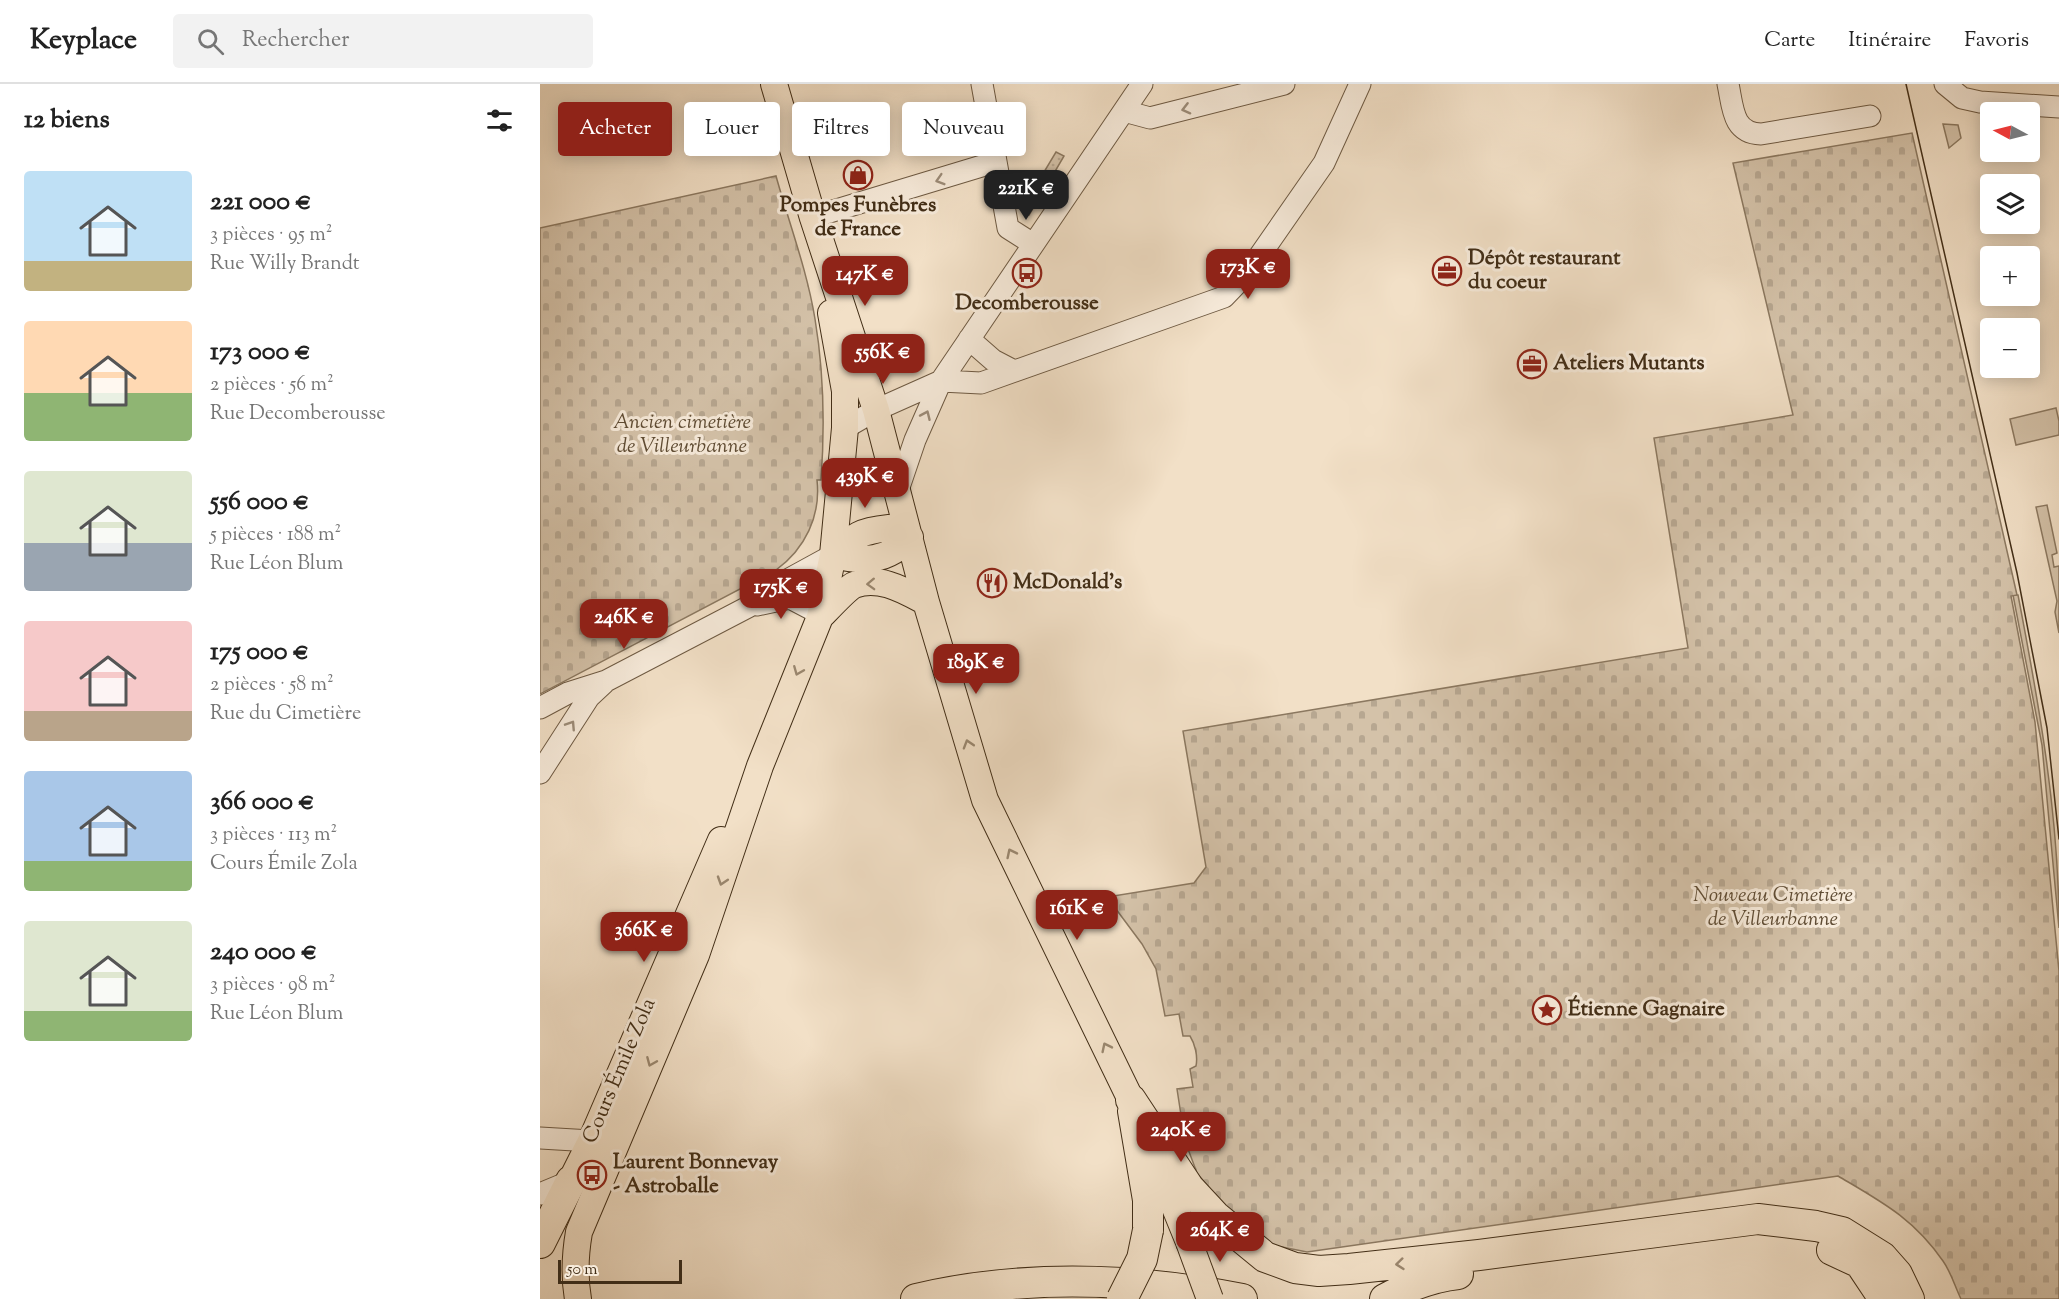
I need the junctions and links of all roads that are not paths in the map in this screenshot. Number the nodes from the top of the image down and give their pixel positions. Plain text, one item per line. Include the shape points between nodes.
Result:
1 (774, 84) edge
2 (982, 84) edge
3 (1142, 84) edge
4 (1284, 84) edge
5 (1360, 84) edge
6 (1728, 84) edge
7 (1945, 84) edge
8 (2059, 107) edge
9 (1124, 111) junction
10 (1870, 116) dead end
11 (995, 162) junction
12 (813, 217) junction
13 (1034, 244) junction
14 (969, 339) junction
15 (1014, 371) junction
16 (941, 381) junction
17 (876, 410) junction
18 (845, 428) junction
19 (898, 490) junction
20 (909, 537) junction
21 (833, 555) junction
22 (926, 602) junction
23 (748, 607) junction
24 (820, 617) junction
25 (606, 681) junction
26 (540, 708) edge
27 (760, 766) junction
28 (540, 772) edge
29 (1131, 1100) junction
30 (540, 1138) edge
31 (591, 1141) junction
32 (571, 1181) junction
33 (540, 1194) edge
34 (540, 1243) edge
35 (578, 1299) edge
36 (916, 1299) edge
37 (1122, 1299) edge
38 (1210, 1299) edge
39 (1242, 1299) edge
40 (1385, 1299) edge
41 (1884, 1299) edge
42 (1909, 1299) edge

1 - 12 main road
2 - 11 street
3 - 9 street
4 -> 9 street via 1150,118
5 - 15 street via 1324,163 1249,271 1224,297
6 - 10 street via 1737,123 1752,134
7 - 8 street via 1962,99
9 - 13 street
11 -> 12 street
11 - 13 street via 1008,228
12 - 17 main road
12 - 18 main road, Cours Émile Zola via 845,392
13 - 14 street
14 - 15 street via 993,360
14 - 16 street
15 - 16 street via 981,383
16 - 17 street
19 -> 16 street
17 - 18 street
17 - 19 main road
18 - 21 main road, Cours Émile Zola
19 - 20 main road
20 - 21 main road via 889,528 865,531
20 - 22 main road
21 - 23 street via 769,590
21 - 24 main road, Cours Émile Zola
22 -> 24 main road via 899,588 875,582 854,585
29 -> 22 main road via 985,800
23 - 24 street via 790,598
23 - 25 street
24 -> 27 main road, Cours Émile Zola
25 - 26 street via 568,693
28 -> 25 street via 589,697
27 - 31 main road, Cours Émile Zola via 714,852
27 -> 35 main road, Cours Émile Zola via 696,955 579,1232 575,1257
29 - 37 highway, bridge via 1148,1200 1148,1230 1142,1259
29 - 38 main road, bridge
42 -> 29 highway via 1897,1274 1882,1257 1842,1232 1758,1220 1349,1269 1295,1268 1264,1257 1215,1216 1189,1188
30 - 31 street
31 - 32 main road, Cours Émile Zola
32 - 33 street
32 - 34 highway
36 - 39 highway via 1004,1285 1074,1282 1153,1286
40 - 41 highway via 1406,1287 1453,1275 1759,1237 1816,1243 1860,1263

